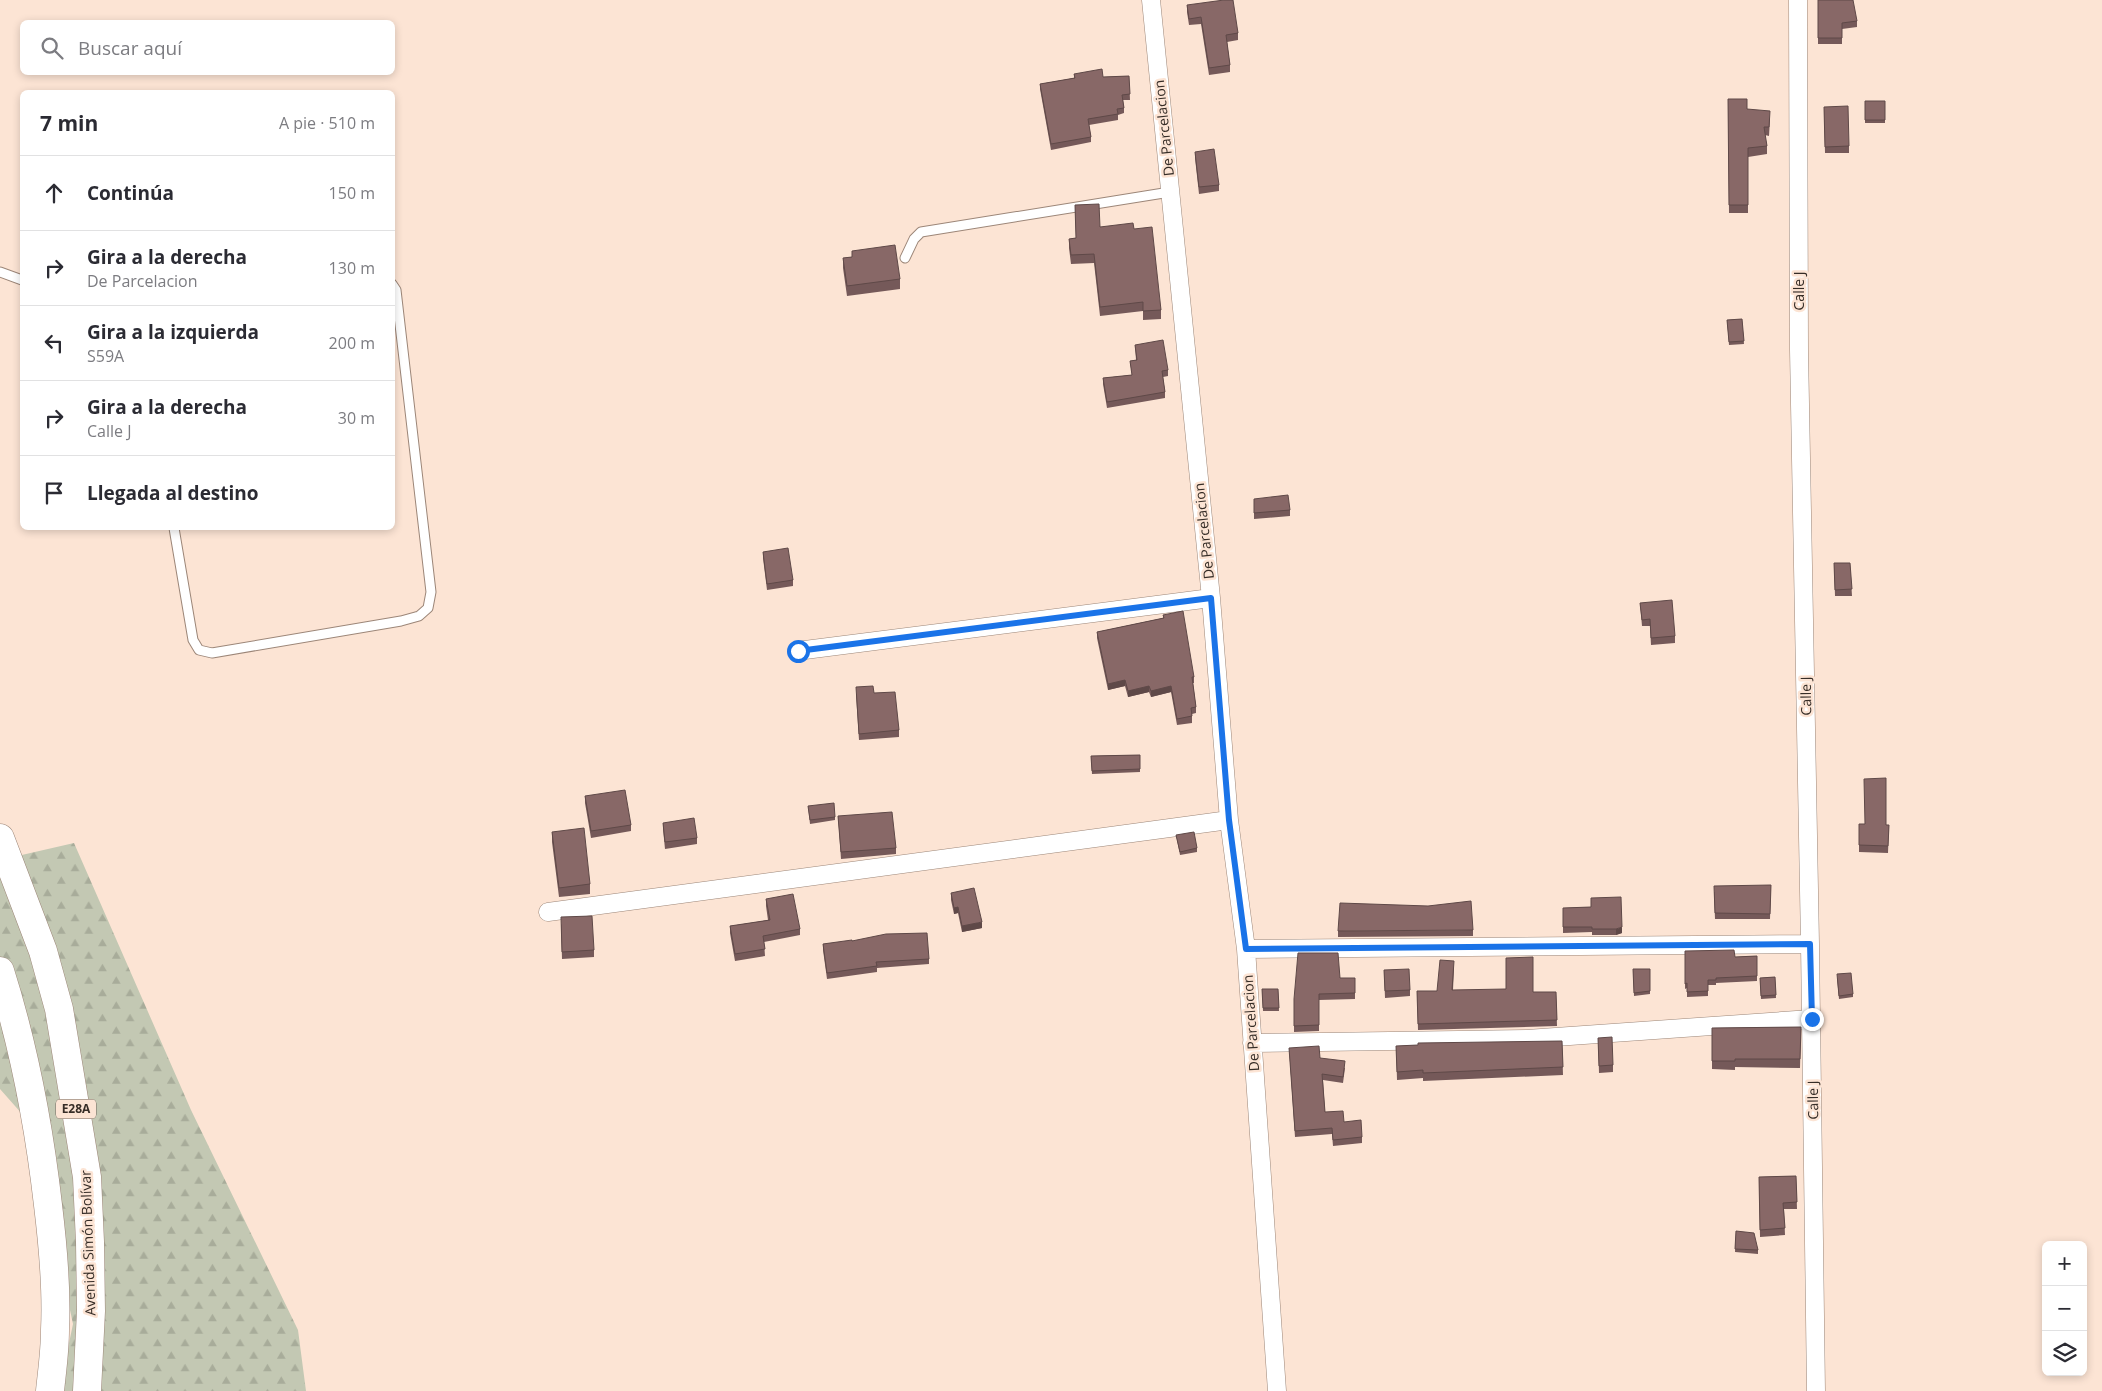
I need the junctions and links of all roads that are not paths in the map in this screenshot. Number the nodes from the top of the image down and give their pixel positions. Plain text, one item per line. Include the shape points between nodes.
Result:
1 (1152, 0) edge
2 (1798, 0) edge
3 (1170, 192) junction
4 (905, 258) dead end
5 (0, 272) edge
6 (20, 279) edge
7 (395, 288) edge
8 (174, 530) edge
9 (1211, 598) junction
10 (798, 651) dead end
11 (1229, 820) junction
12 (0, 838) edge
13 (548, 912) dead end
14 (1810, 944) junction
15 (1246, 949) junction
16 (0, 971) edge
17 (1812, 1019) junction
18 (1252, 1044) junction
19 (50, 1391) edge
20 (87, 1391) edge
21 (1277, 1391) edge
22 (1816, 1391) edge

1 - 3 street, De Parcelacion
2 - 14 street, Calle J via 1799,350
3 - 4 lane via 921,232
3 - 9 street, De Parcelacion
5 - 6 lane
7 - 8 lane via 431,592 428,608 419,616 401,621 212,653 198,650 193,640
9 - 10 street
9 - 11 street, De Parcelacion
11 - 13 street
11 - 15 street, De Parcelacion
12 - 20 highway, Avenida Simón Bolívar / E28A via 43,951 59,1009 87,1177 91,1311
14 - 15 street
14 - 17 street, Calle J
15 - 18 street, De Parcelacion
16 - 19 highway, E28A via 30,1087 54,1252 56,1329
17 - 18 street via 1527,1038
17 - 22 street, Calle J
18 - 21 street, De Parcelacion

